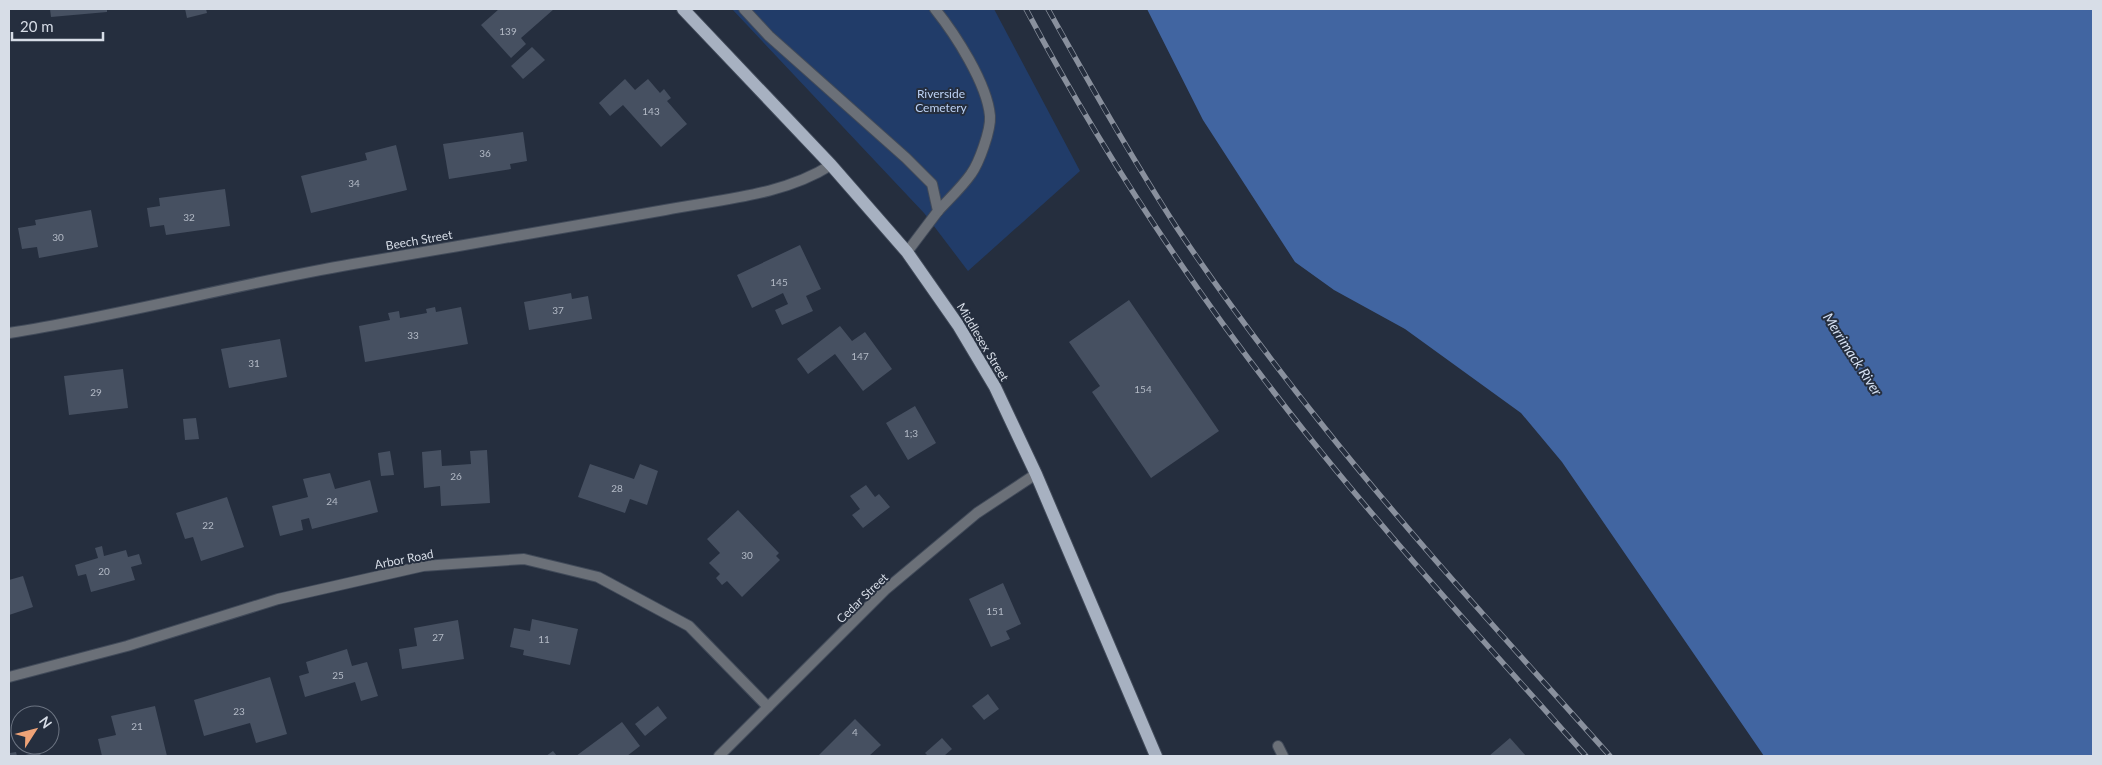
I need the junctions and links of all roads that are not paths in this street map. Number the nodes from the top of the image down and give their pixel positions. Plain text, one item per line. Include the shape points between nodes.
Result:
1 (683, 9) edge
2 (744, 9) edge
3 (935, 9) edge
4 (831, 165) junction
5 (938, 211) junction
6 (907, 252) junction
7 (9, 333) edge
8 (1036, 474) junction
9 (9, 676) edge
10 (768, 707) junction
11 (1278, 746) dead end
12 (719, 756) edge
13 (1156, 756) edge
14 (1283, 756) edge

1 - 4 main road, Middlesex Street
2 - 5 street via 769,36 932,184
3 - 5 street via 951,29 968,60 984,92 990,118 984,147 972,173
4 - 6 main road, Middlesex Street
4 - 7 street, Beech Street via 784,188 349,265 74,323
5 - 6 street
6 - 8 main road, Middlesex Street via 958,325 995,387
8 - 10 street, Cedar Street via 977,513 886,590
8 - 13 main road, Middlesex Street
9 - 10 street, Arbor Road via 127,646 278,599 423,566 524,559 598,577 689,626
10 - 12 street, Cedar Street
11 - 14 street

